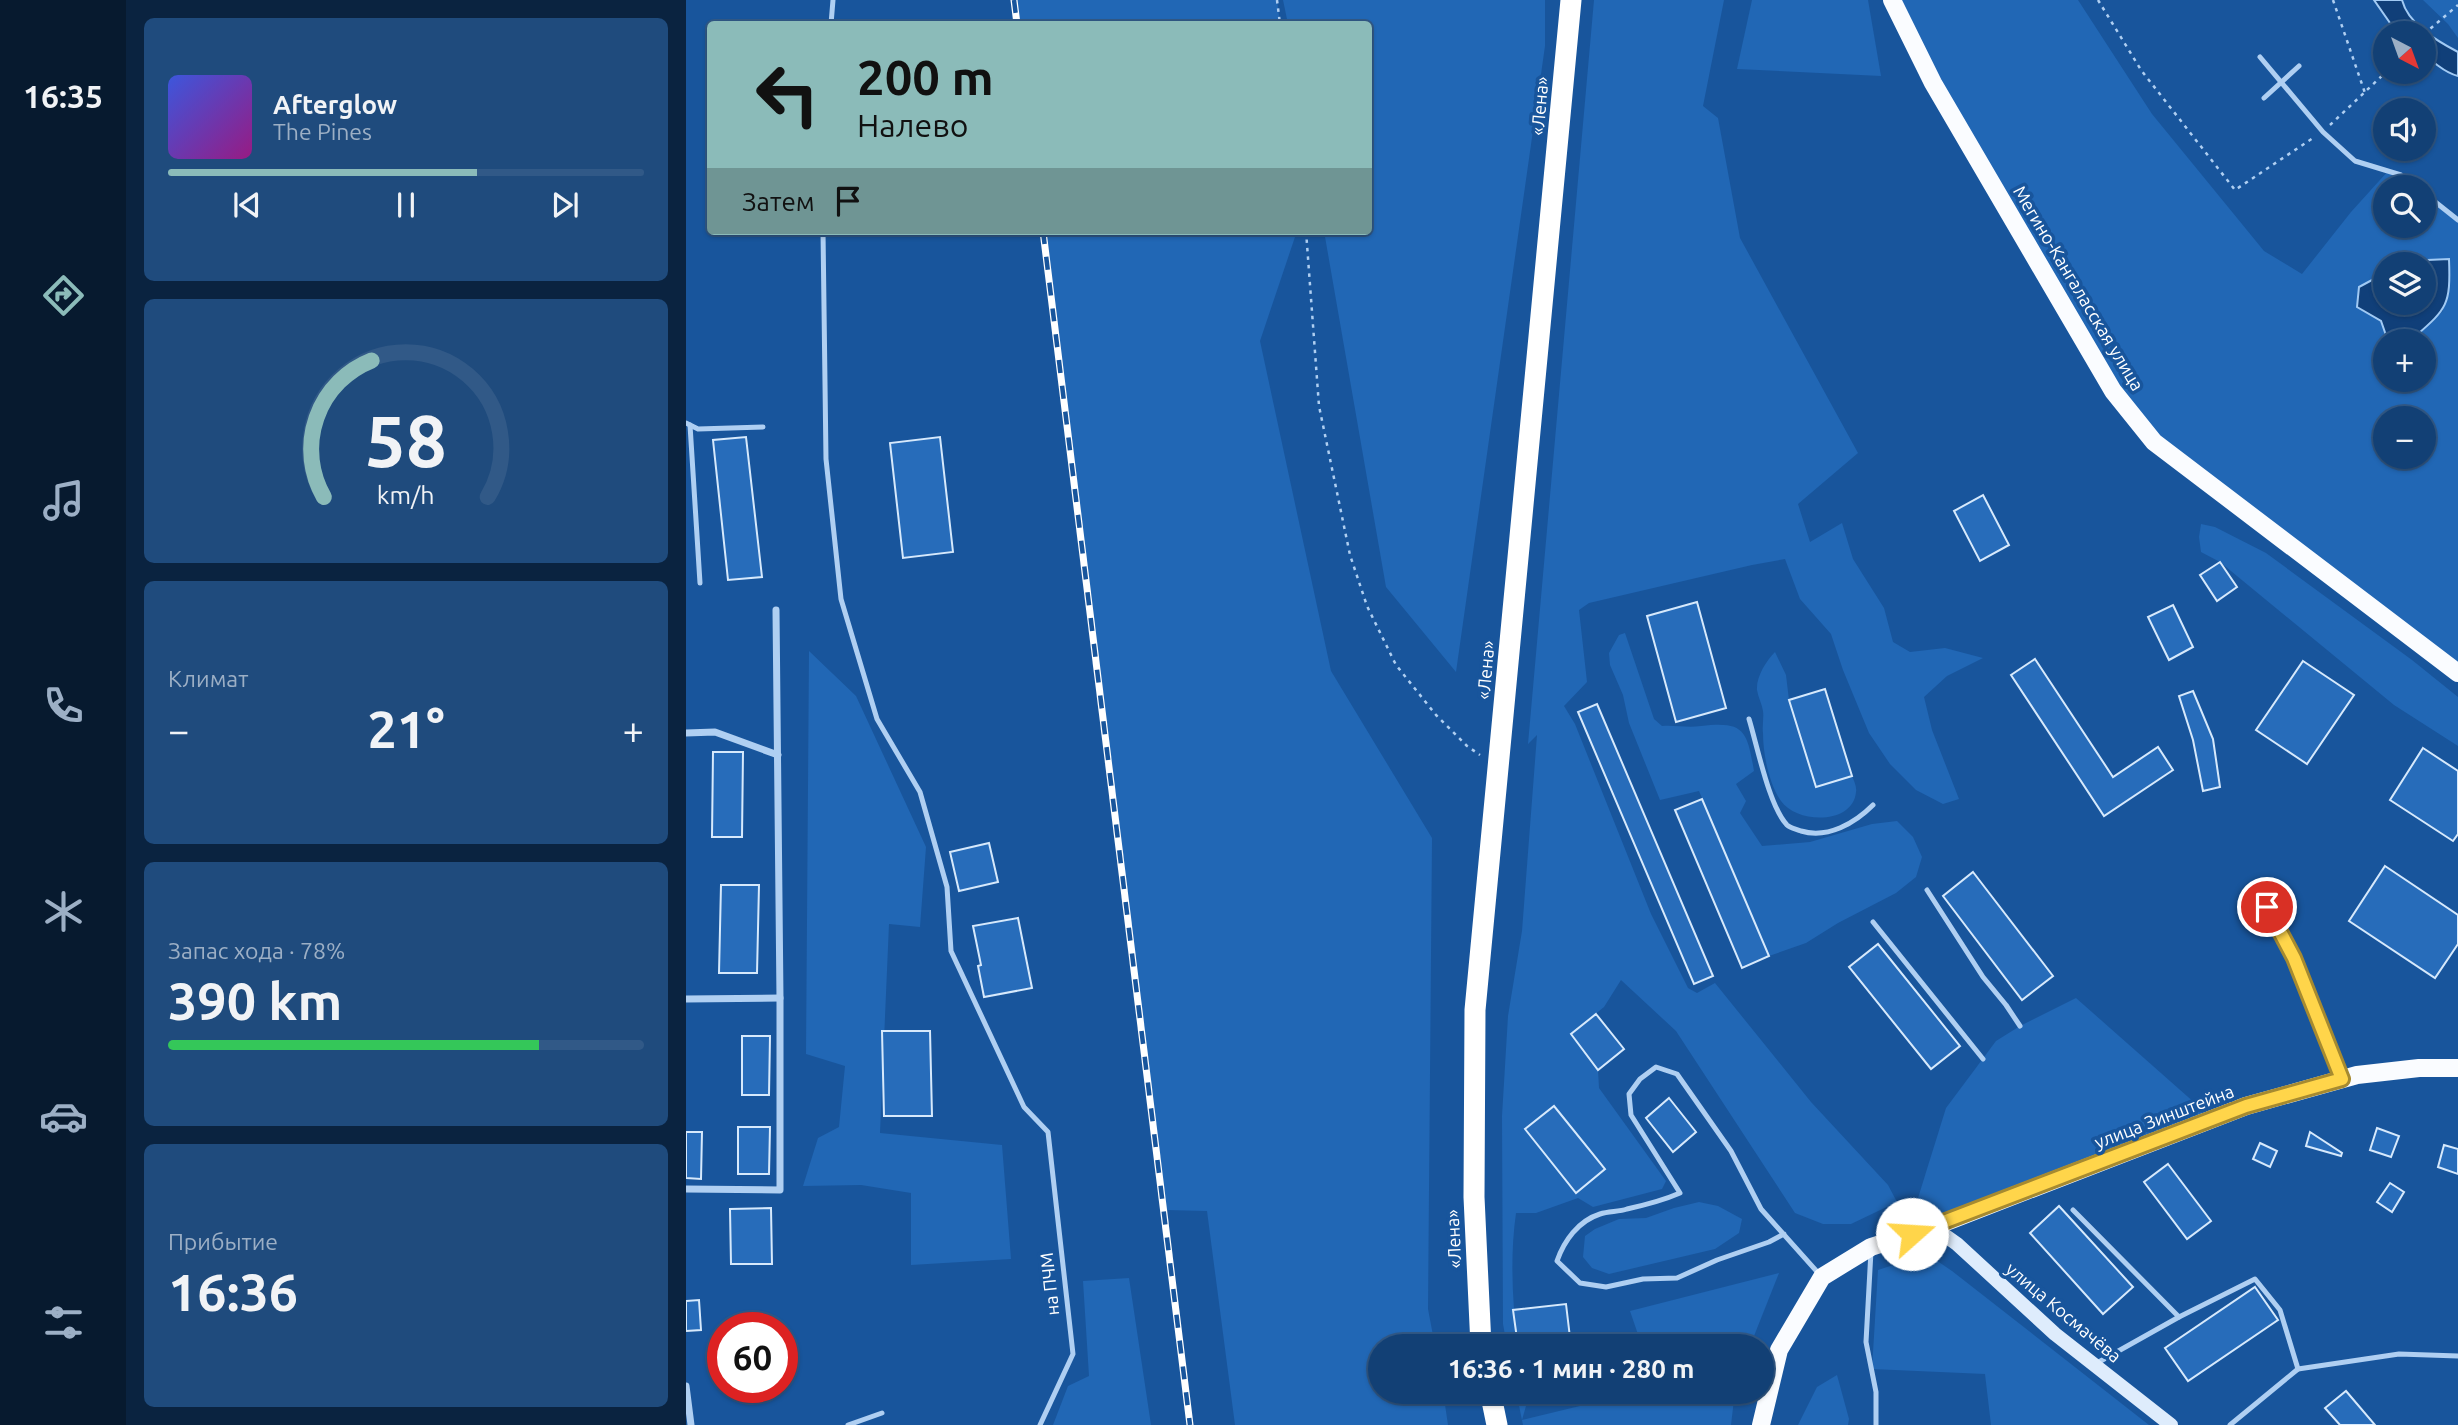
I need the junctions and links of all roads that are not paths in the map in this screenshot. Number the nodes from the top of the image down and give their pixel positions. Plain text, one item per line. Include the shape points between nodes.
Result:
1 (833, 0) edge
2 (1572, 0) edge
3 (1892, 0) edge
4 (831, 21) edge
5 (2260, 57) dead end
6 (2299, 66) dead end
7 (2281, 82) junction
8 (2264, 98) dead end
9 (2401, 175) edge
10 (2436, 203) edge
11 (2458, 220) edge
12 (823, 235) edge
13 (688, 424) edge
14 (763, 427) dead end
15 (700, 583) dead end
16 (776, 610) dead end
17 (2458, 673) edge
18 (1749, 719) dead end
19 (686, 733) edge
20 (778, 755) junction
21 (1873, 805) dead end
22 (1927, 890) dead end
23 (2267, 907) dead end
24 (1873, 922) dead end
25 (780, 998) junction
26 (686, 999) edge
27 (2020, 1026) dead end
28 (1983, 1059) dead end
29 (2458, 1068) edge
30 (2342, 1079) junction
31 (686, 1189) edge
32 (2073, 1210) dead end
33 (1933, 1227) junction
34 (1784, 1234) junction
35 (1871, 1247) junction
36 (1822, 1277) junction
37 (2179, 1317) junction
38 (1480, 1334) edge
39 (2458, 1356) edge
40 (2094, 1364) junction
41 (2298, 1369) junction
42 (686, 1386) edge
43 (1493, 1404) edge
44 (882, 1413) dead end
45 (691, 1425) edge
46 (848, 1425) edge
47 (1040, 1425) edge
48 (1497, 1425) edge
49 (1761, 1425) edge
50 (1876, 1425) edge
51 (2171, 1425) edge
52 (2230, 1425) edge

1 - 4 lane
2 - 38 highway, «Лена» via 1475,1010 1474,1197
3 - 17 main road, Мегино-Кангаласская улица via 1933,83 2113,391 2154,442
5 - 7 lane
6 - 7 lane
7 - 8 lane
7 - 9 lane via 2323,132 2355,161
10 - 11 lane
12 - 47 lane, на ПЧМ via 826,459 841,599 877,719 920,792 947,887 951,951 1024,1108 1048,1132 1073,1353
13 - 14 lane via 698,429
13 - 15 lane
16 - 20 street
18 - 21 lane via 1770,789 1788,827 1826,833 1853,822
19 - 20 street via 715,732
20 - 25 street
22 - 27 lane
23 - 30 lane via 2294,958
24 - 28 lane
25 - 26 street
25 - 31 street via 780,1191
29 - 30 main road, улица Зинштейна via 2419,1068
30 - 33 main road, улица Зинштейна via 2246,1106
32 - 37 lane
33 - 35 main road, улица Зинштейна
33 - 40 main road, улица Космачёва
34 - 34 lane via 1761,1209 1731,1151 1678,1074 1656,1068 1629,1094 1631,1115 1680,1193 1598,1214 1575,1230 1557,1261 1580,1283 1606,1287 1677,1278
34 - 36 lane
35 - 36 main road, улица Зинштейна
35 - 50 lane via 1866,1342
36 - 49 main road via 1779,1350
37 - 40 lane
37 - 41 lane via 2255,1279 2280,1310
39 - 41 lane via 2399,1354
40 - 51 main road, улица Космачёва
41 - 52 lane
42 - 45 street
43 - 48 highway
44 - 46 lane

